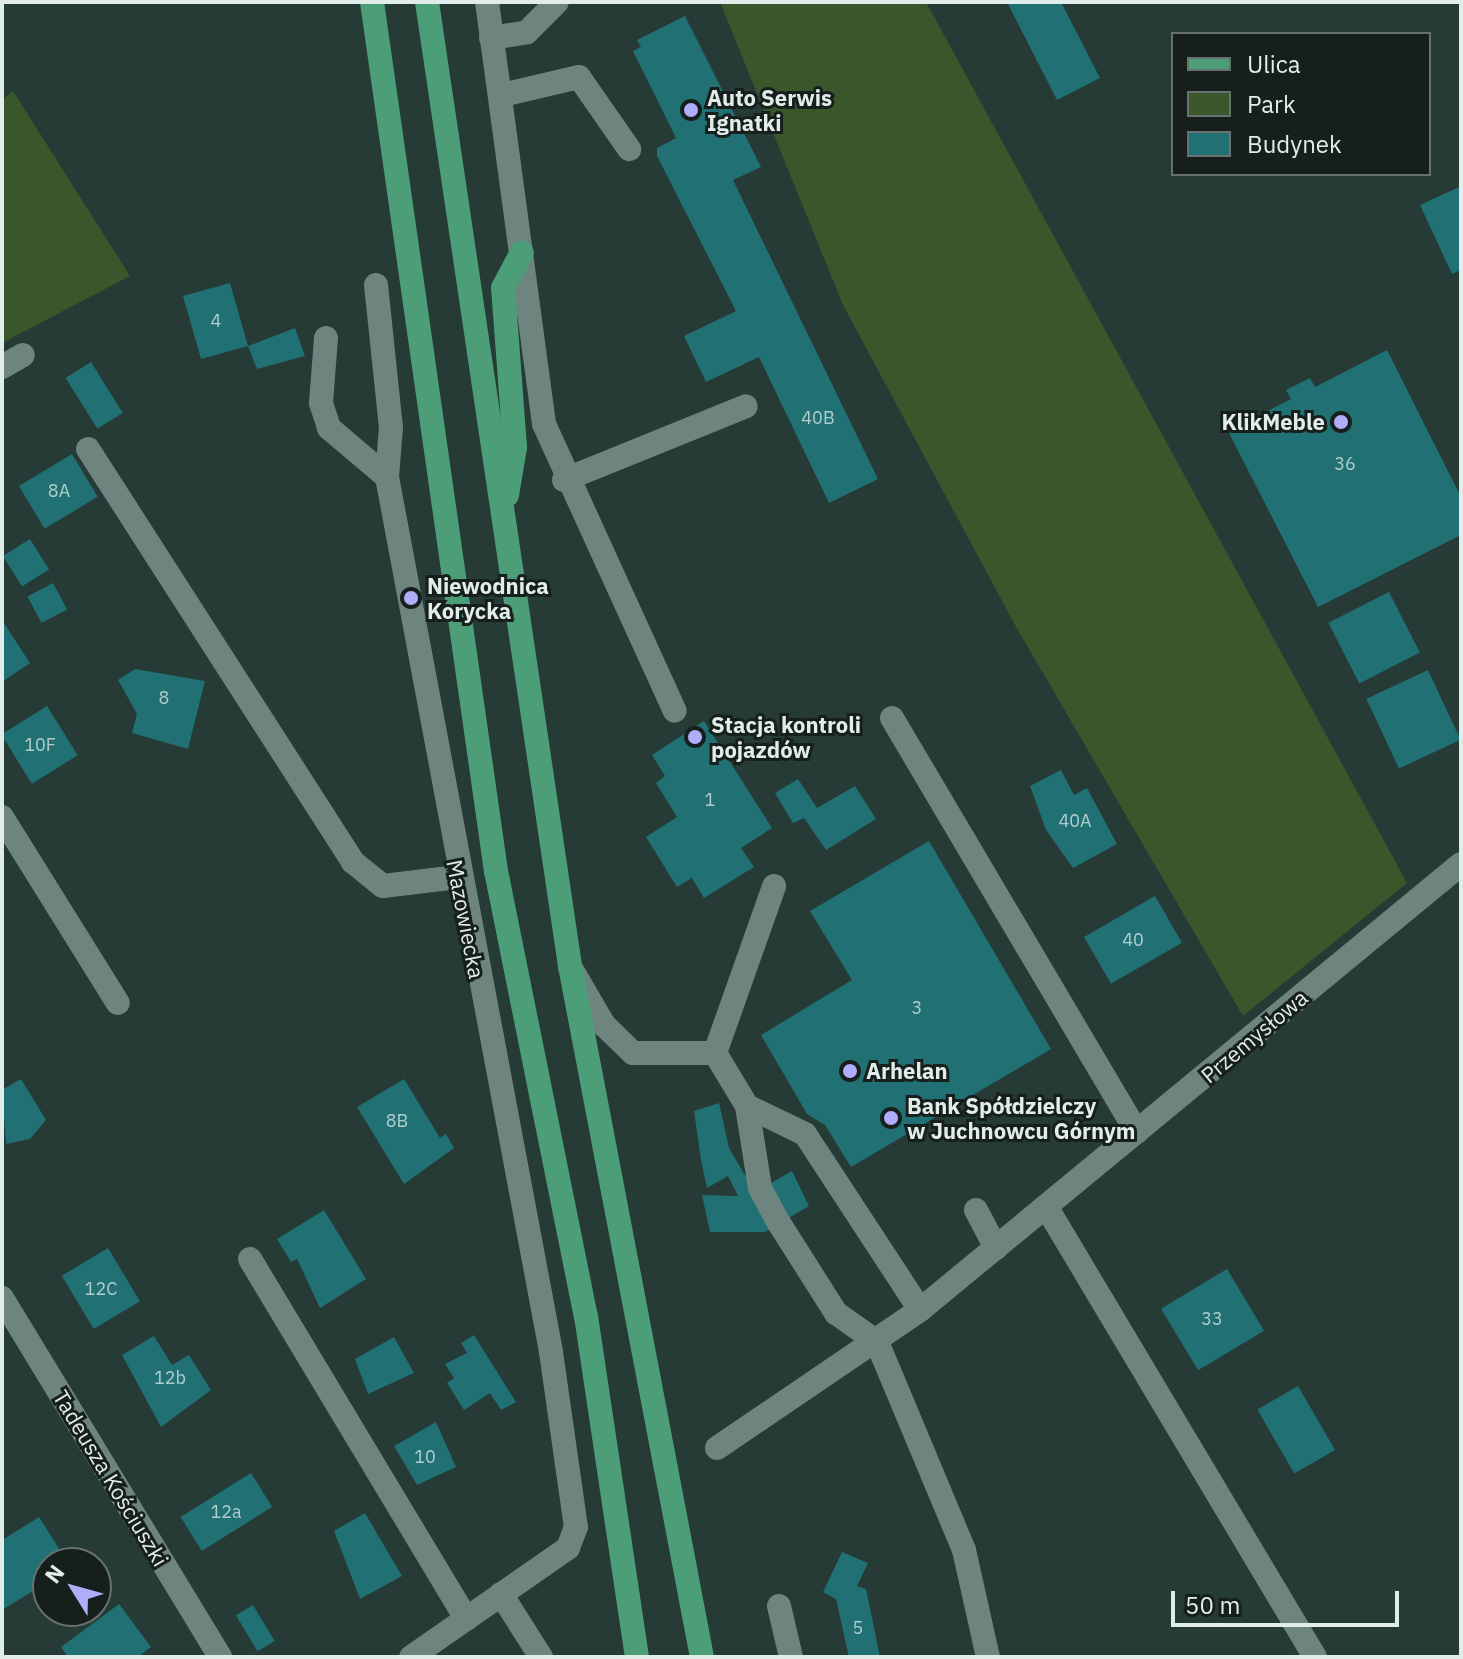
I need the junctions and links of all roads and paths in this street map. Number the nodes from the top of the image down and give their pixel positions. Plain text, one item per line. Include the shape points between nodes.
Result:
1 (372, 2) edge
2 (427, 2) edge
3 (487, 2) edge
4 (557, 2) edge
5 (491, 38) junction
6 (502, 95) junction
7 (629, 149) dead end
8 (522, 253) junction
9 (376, 285) dead end
10 (326, 338) dead end
11 (746, 406) dead end
12 (88, 449) dead end
13 (387, 477) junction
14 (564, 480) junction
15 (503, 517) junction
16 (675, 711) dead end
17 (892, 718) dead end
18 (2, 817) edge
19 (1461, 864) edge
20 (457, 877) junction
21 (774, 886) dead end
22 (570, 966) junction
23 (118, 1003) dead end
24 (715, 1053) junction
25 (747, 1106) junction
26 (1137, 1132) junction
27 (1047, 1208) junction
28 (976, 1210) dead end
29 (996, 1248) junction
30 (250, 1259) dead end
31 (2, 1298) edge
32 (920, 1310) junction
33 (877, 1342) junction
34 (717, 1448) dead end
35 (501, 1594) junction
36 (779, 1606) dead end
37 (466, 1619) junction
38 (414, 1656) edge
39 (220, 1657) edge
40 (541, 1657) edge
41 (637, 1657) edge
42 (702, 1657) edge
43 (791, 1657) edge
44 (988, 1657) edge
45 (1315, 1657) edge

1 - 41 main road via 496,871 586,1316
2 - 15 main road
3 - 5 street
4 - 5 street via 527,32
5 - 6 street
6 - 7 street via 579,77
6 - 8 street
8 - 14 street via 544,424
8 - 15 main road via 503,288 515,447
9 - 13 street, Mazowiecka via 391,427
10 - 13 street via 321,403 329,428
11 - 14 street
12 - 20 street via 353,862 383,886
13 - 20 street, Mazowiecka
14 - 16 street
15 - 22 main road
17 - 26 street
18 - 23 street
19 - 26 street, Przemysłowa
20 - 35 street, Mazowiecka via 551,1352 575,1503 568,1548
21 - 24 street
22 - 24 street via 604,1025 633,1053
22 - 42 main road
24 - 25 street
25 - 32 street via 805,1134
25 - 33 street via 760,1188 773,1212 836,1313
26 - 27 street, Przemysłowa
27 - 29 street
27 - 45 street
28 - 29 street
29 - 32 street
30 - 37 street
31 - 39 street, Tadeusza Kościuszki
32 - 33 street
33 - 34 street
33 - 44 street via 964,1550
35 - 37 street
35 - 40 street
36 - 43 street
37 - 38 street

